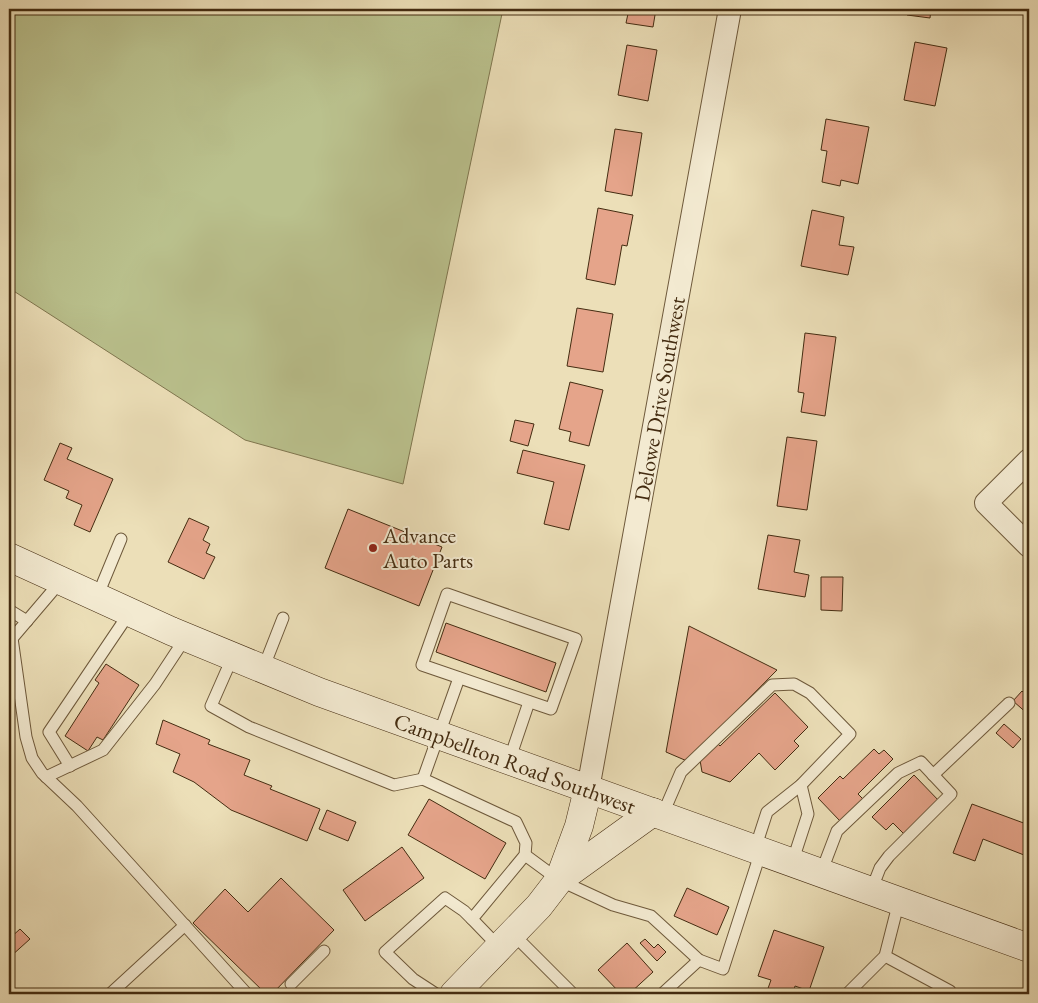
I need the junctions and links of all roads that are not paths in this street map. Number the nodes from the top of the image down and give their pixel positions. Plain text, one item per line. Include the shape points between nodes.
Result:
1 (730, 9) edge
2 (1029, 460) edge
3 (122, 539) dead end
4 (1029, 546) edge
5 (9, 557) edge
6 (61, 581) junction
7 (97, 597) junction
8 (9, 610) edge
9 (130, 612) junction
10 (283, 618) dead end
11 (27, 621) junction
12 (186, 637) junction
13 (10, 640) edge
14 (233, 656) junction
15 (263, 669) junction
16 (459, 678) junction
17 (529, 702) junction
18 (1009, 703) dead end
19 (439, 735) junction
20 (509, 761) junction
21 (70, 766) junction
22 (933, 775) junction
23 (46, 777) junction
24 (423, 779) junction
25 (801, 785) junction
26 (588, 789) junction
27 (658, 814) junction
28 (758, 850) junction
29 (525, 855) junction
30 (792, 863) junction
31 (821, 873) junction
32 (559, 880) junction
33 (871, 891) junction
34 (899, 901) junction
35 (472, 919) junction
36 (184, 925) junction
37 (506, 940) junction
38 (1029, 948) edge
39 (324, 951) dead end
40 (884, 956) junction
41 (699, 960) junction
42 (291, 984) dead end
43 (950, 990) dead end
44 (110, 994) edge
45 (247, 994) edge
46 (436, 994) edge
47 (454, 994) edge
48 (572, 994) edge
49 (662, 994) edge
50 (847, 994) edge

1 - 26 street, Delowe Drive Southwest
2 - 4 street via 986,503
3 - 7 lane
5 - 6 main road, Campbellton Road Southwest
6 - 7 main road, Campbellton Road Southwest
6 - 11 lane
7 - 9 main road, Campbellton Road Southwest
8 - 11 lane
9 - 12 main road, Campbellton Road Southwest
9 - 21 lane via 49,732
10 - 15 lane
11 - 13 lane
12 - 14 main road, Campbellton Road Southwest
12 - 21 lane via 155,684 103,750
13 - 23 lane via 26,737 32,758
14 - 15 main road, Campbellton Road Southwest
14 - 24 lane via 211,706 249,727 394,785
15 - 19 main road, Campbellton Road Southwest
16 - 17 lane
16 - 17 lane via 422,665 447,594 576,639 551,709
16 - 19 lane
17 - 20 lane
18 - 22 lane
19 - 20 main road, Campbellton Road Southwest
19 - 24 lane
20 - 26 main road, Campbellton Road Southwest
21 - 23 lane
22 - 31 lane via 921,762 898,773 837,831
22 - 33 lane via 951,794 888,856
23 - 36 lane via 77,806
24 - 29 lane via 516,822 526,843
25 - 27 lane via 850,734 810,693 794,684 772,685 681,772
25 - 28 lane via 767,812
25 - 30 lane via 808,814
26 - 27 main road, Campbellton Road Southwest
26 - 32 main road via 579,826
27 - 28 main road, Campbellton Road Southwest
27 - 32 main road
28 - 30 main road, Campbellton Road Southwest
28 - 41 lane via 723,969
29 - 32 lane
29 - 35 lane
30 - 31 main road, Campbellton Road Southwest
31 - 33 main road, Campbellton Road Southwest
32 - 37 main road
32 - 41 lane via 613,905 651,916
33 - 34 main road, Campbellton Road Southwest
34 - 38 main road, Campbellton Road Southwest
34 - 40 lane
35 - 37 lane
35 - 46 lane via 445,898 385,952 413,979
36 - 44 lane
36 - 45 lane
37 - 47 main road
37 - 48 lane
39 - 42 lane
40 - 43 lane
40 - 50 lane
41 - 49 lane

